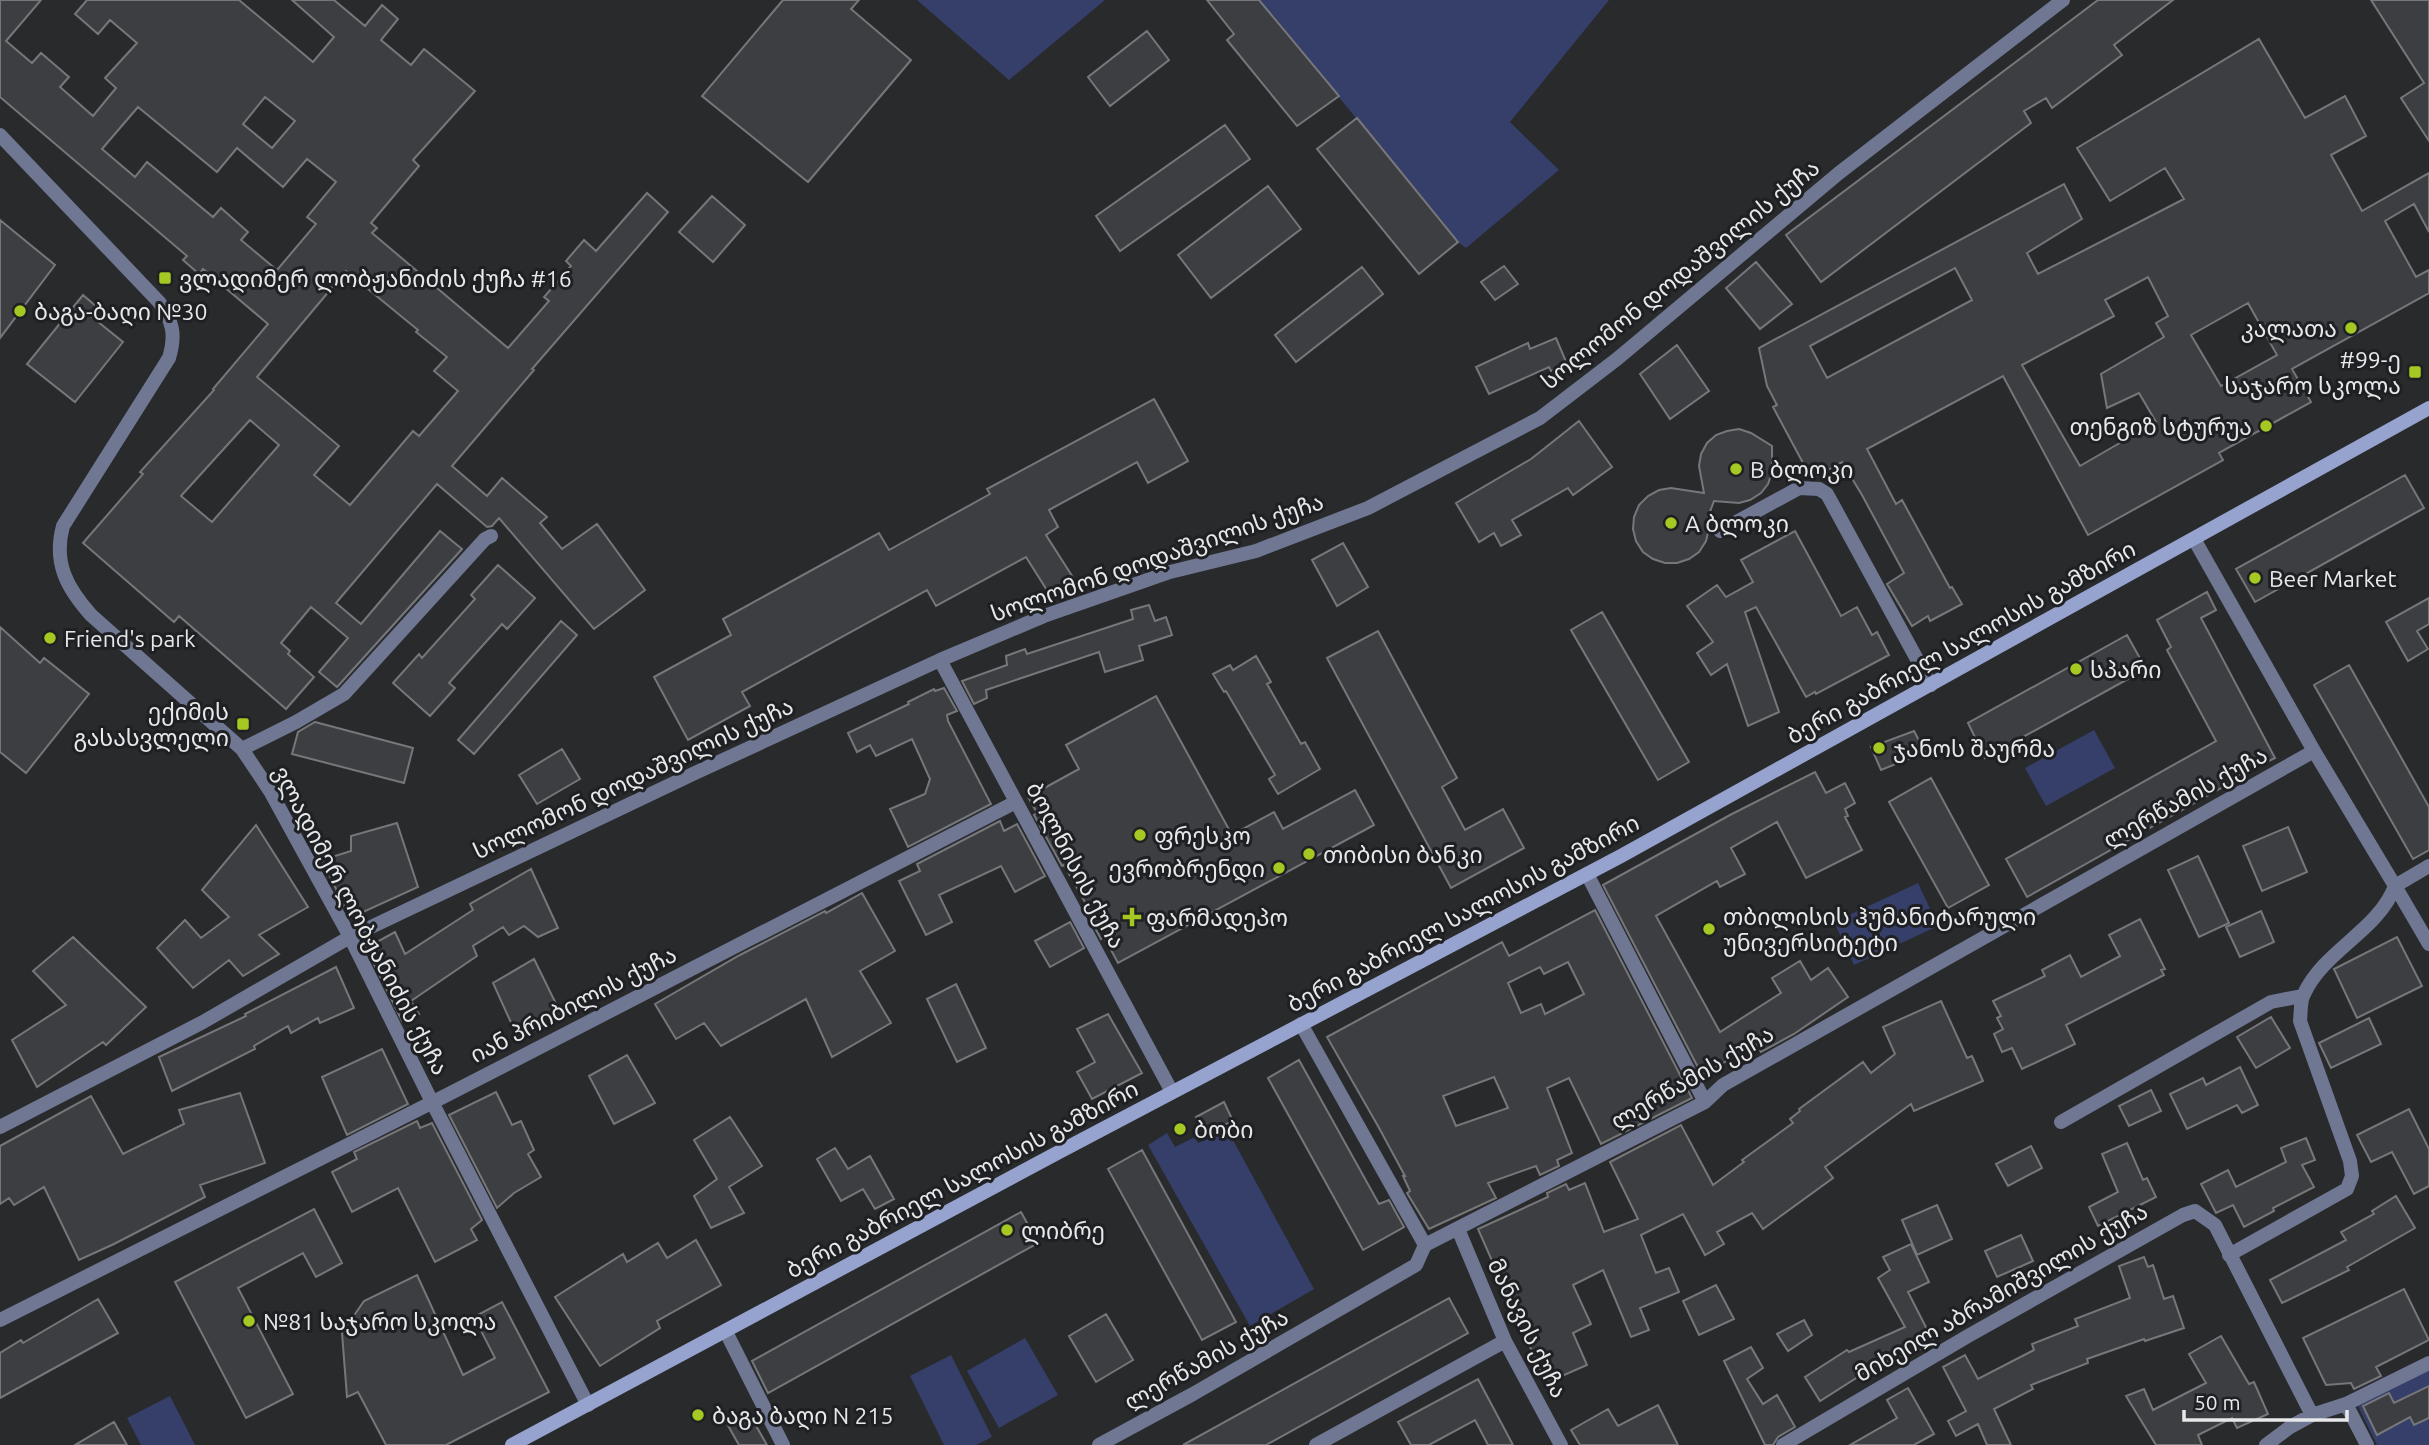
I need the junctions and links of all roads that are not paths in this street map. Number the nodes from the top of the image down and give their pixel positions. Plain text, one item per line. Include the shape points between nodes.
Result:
1 (2063, 0) edge
2 (0, 135) edge
3 (2429, 408) edge
4 (1720, 531) dead end
5 (491, 536) dead end
6 (2193, 539) junction
7 (940, 660) junction
8 (1931, 685) junction
9 (242, 749) junction
10 (2314, 751) junction
11 (1016, 802) junction
12 (2429, 866) edge
13 (1587, 874) junction
14 (2395, 886) junction
15 (350, 937) junction
16 (2429, 944) edge
17 (2302, 996) junction
18 (1301, 1024) junction
19 (1171, 1093) junction
20 (432, 1102) junction
21 (1705, 1102) junction
22 (2061, 1122) dead end
23 (0, 1127) edge
24 (1458, 1229) junction
25 (1425, 1245) junction
26 (2229, 1255) junction
27 (0, 1320) edge
28 (726, 1332) junction
29 (1505, 1341) junction
30 (2429, 1363) edge
31 (2346, 1404) junction
32 (588, 1405) junction
33 (2312, 1415) junction
34 (512, 1445) edge
35 (783, 1445) edge
36 (1099, 1445) edge
37 (1316, 1445) edge
38 (1560, 1445) edge
39 (1783, 1445) edge
40 (2266, 1445) edge
41 (2367, 1445) edge

1 - 7 street, სოლომონ დოდაშვილის ქუჩა via 1839,173 1540,418 1367,508 1256,551 1170,572 1044,616
2 - 9 street, ვლადიმერ ლობჟანიძის ქუჩა via 159,302 169,316 174,341 169,358 63,526 58,544 61,565 74,595 92,615
3 - 6 main road, ბერი გაბრიელ სალოსის გამზირი
4 - 8 street via 1799,488 1827,494
5 - 9 street via 344,694
6 - 8 main road, ბერი გაბრიელ სალოსის გამზირი
6 - 10 street
7 - 11 street, ბოლნისის ქუჩა
7 - 15 street, სოლომონ დოდაშვილის ქუჩა
8 - 13 main road, ბერი გაბრიელ სალოსის გამზირი
9 - 15 street, ვლადიმერ ლობჟანიძის ქუჩა
10 - 14 street
10 - 21 street, ლერწამის ქუჩა via 1723,1085
11 - 19 street, ბოლნისის ქუჩა
11 - 20 street, იან პრიბილის ქუჩა
12 - 14 street
13 - 18 main road, ბერი გაბრიელ სალოსის გამზირი
13 - 21 street
14 - 16 street
14 - 17 street via 2387,904 2314,976
15 - 20 street, ვლადიმერ ლობჟანიძის ქუჩა
15 - 23 street, სოლომონ დოდაშვილის ქუჩა via 203,1021
17 - 22 street via 2270,1002
17 - 26 street via 2300,1021 2352,1176 2347,1189
18 - 19 main road, ბერი გაბრიელ სალოსის გამზირი
18 - 25 street
19 - 28 main road, ბერი გაბრიელ სალოსის გამზირი
20 - 27 street, იან პრიბილის ქუჩა
20 - 32 street, ვლადიმერ ლობჟანიძის ქუჩა
21 - 24 street, ლერწამის ქუჩა
24 - 25 street, ლერწამის ქუჩა
24 - 29 street, მანავის ქუჩა
25 - 36 street, ლერწამის ქუჩა via 1416,1265
26 - 33 street
26 - 39 street, მიხეილ აბრამიშვილის ქუჩა via 2215,1225 2195,1211 2183,1215
28 - 32 main road, ბერი გაბრიელ სალოსის გამზირი
28 - 35 street
29 - 37 street
29 - 38 street, მანავის ქუჩა
30 - 31 street
31 - 33 street
31 - 41 street
32 - 34 main road, ბერი გაბრიელ სალოსის გამზირი
33 - 40 street

